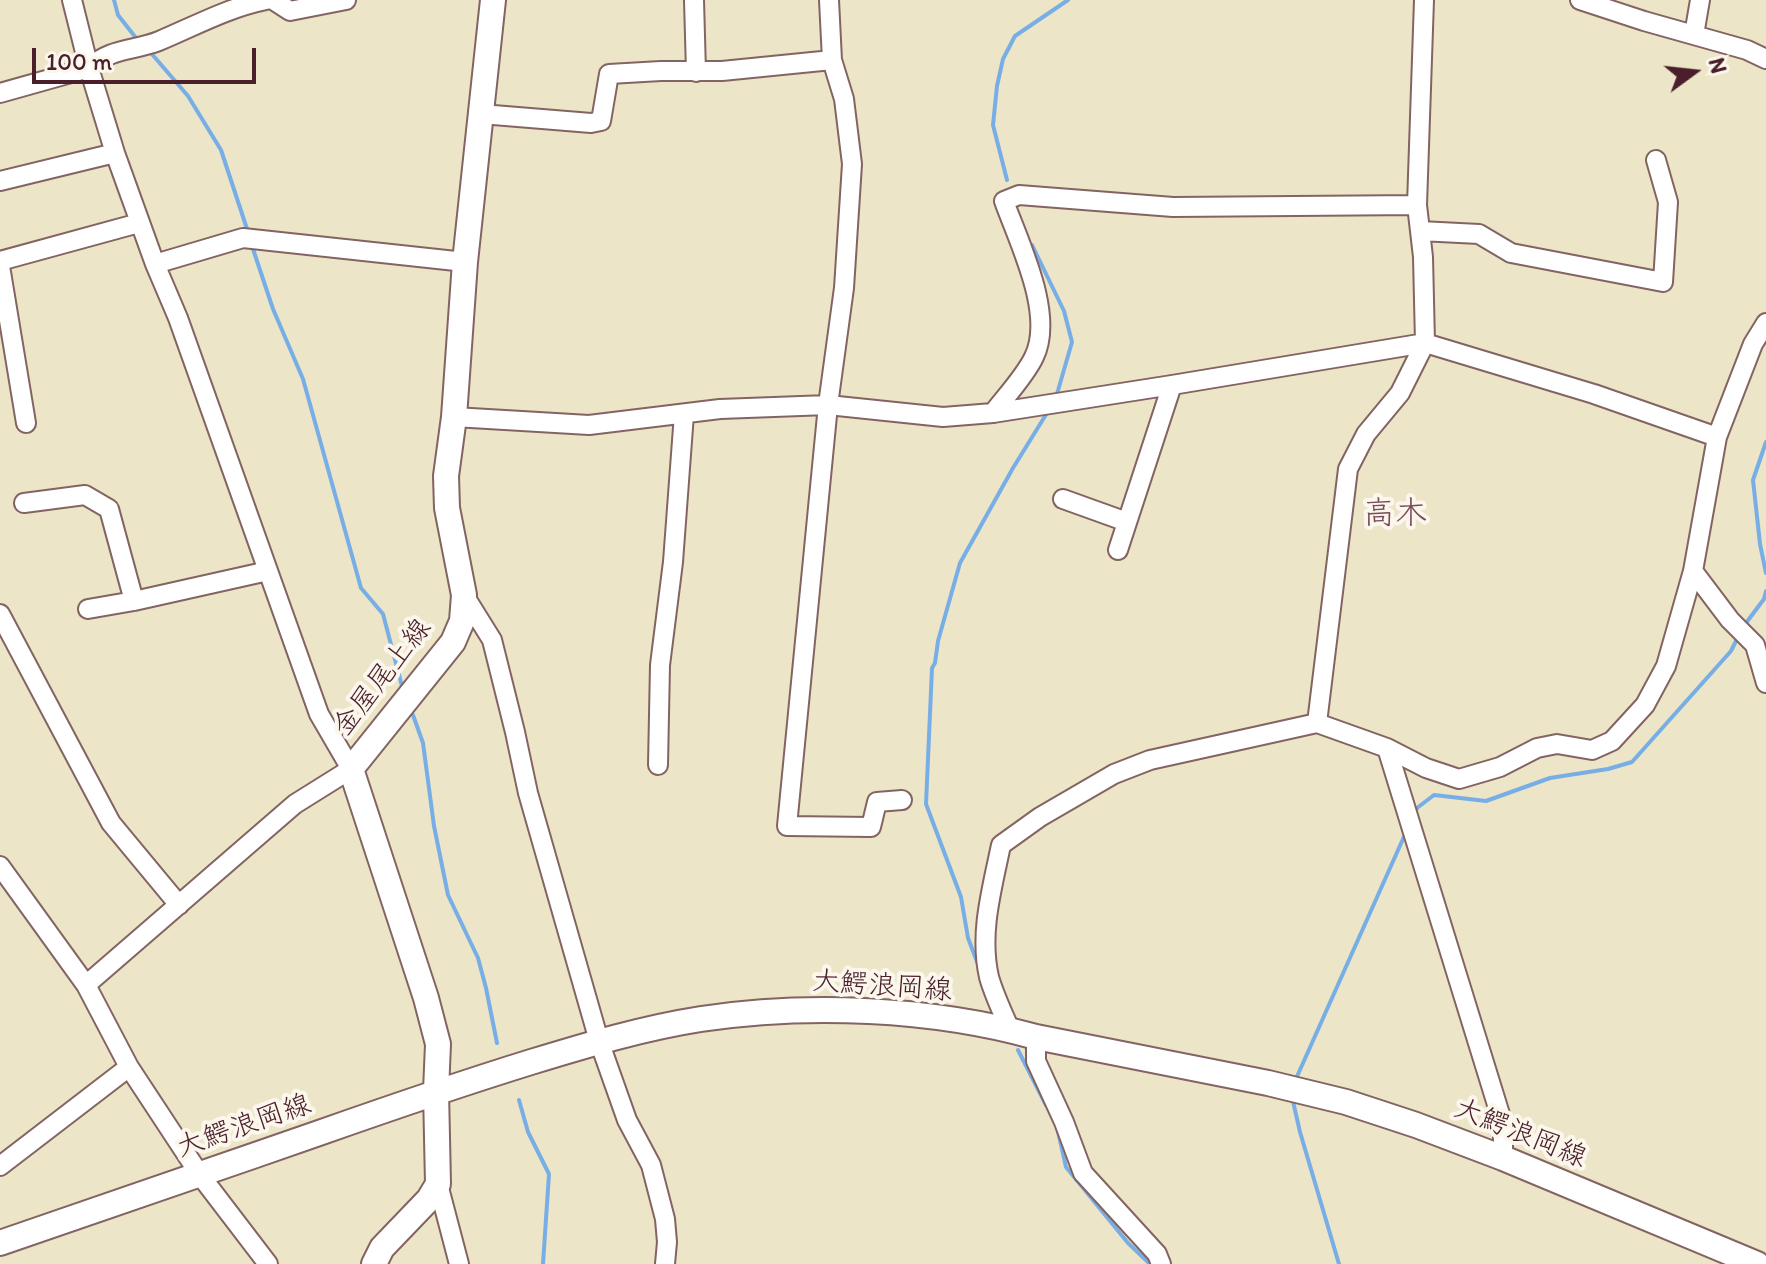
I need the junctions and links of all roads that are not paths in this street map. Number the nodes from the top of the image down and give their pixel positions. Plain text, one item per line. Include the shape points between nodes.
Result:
1 (72, 0) edge
2 (266, 0) edge
3 (273, 0) edge
4 (346, 0) edge
5 (493, 0) edge
6 (694, 0) edge
7 (829, 0) edge
8 (1424, 0) edge
9 (1580, 0) edge
10 (1700, 0) edge
11 (1694, 35) junction
12 (1766, 59) edge
13 (832, 60) junction
14 (89, 68) junction
15 (696, 72) junction
16 (0, 93) edge
17 (481, 114) junction
18 (115, 153) junction
19 (1656, 160) dead end
20 (0, 181) edge
21 (1417, 205) junction
22 (139, 223) junction
23 (1420, 231) junction
24 (465, 262) junction
25 (0, 264) edge
26 (155, 264) junction
27 (1766, 323) edge
28 (1425, 343) junction
29 (1172, 385) junction
30 (828, 405) junction
31 (993, 413) junction
32 (684, 414) junction
33 (454, 417) junction
34 (26, 423) dead end
35 (1717, 437) junction
36 (1063, 499) dead end
37 (24, 503) dead end
38 (1127, 522) junction
39 (1118, 550) dead end
40 (268, 571) junction
41 (1693, 571) junction
42 (464, 595) junction
43 (134, 601) junction
44 (88, 609) dead end
45 (0, 614) edge
46 (1766, 683) edge
47 (1317, 723) junction
48 (1387, 748) junction
49 (658, 765) dead end
50 (351, 769) junction
51 (902, 800) dead end
52 (0, 866) edge
53 (179, 905) junction
54 (86, 985) junction
55 (1010, 1030) junction
56 (1036, 1037) junction
57 (599, 1041) junction
58 (129, 1067) junction
59 (436, 1091) junction
60 (1503, 1158) junction
61 (0, 1166) edge
62 (200, 1175) junction
63 (438, 1184) junction
64 (0, 1243) edge
65 (268, 1264) edge
66 (374, 1264) edge
67 (459, 1264) edge
68 (665, 1264) edge
69 (1161, 1264) edge
70 (1757, 1264) edge

1 - 14 street
2 - 14 street via 241,5 156,43 100,57
3 - 4 street via 290,11
5 - 17 main road, 金屋尾上線
6 - 15 street
7 - 13 street
8 - 21 street
9 - 11 street
10 - 11 street
11 - 12 street
13 - 15 street
13 - 30 street via 844,99 852,164 844,288
14 - 16 street
14 - 18 street
15 - 17 street via 609,74 601,121 591,123
17 - 24 main road, 金屋尾上線
18 - 20 street
18 - 22 street
19 - 23 street via 1668,202 1663,282 1511,253 1479,234
21 - 23 street
21 - 31 street via 1173,207 1019,195 1004,201 1039,300 1041,337 1034,358
22 - 25 street
22 - 26 street
23 - 28 street
24 - 26 street via 250,239
24 - 33 main road, 金屋尾上線
25 - 34 street
26 - 40 street
27 - 35 street
28 - 29 street
28 - 35 street
28 - 47 street via 1400,393 1366,434 1348,469
29 - 31 street
29 - 38 street
30 - 31 street via 943,417
30 - 32 street
30 - 51 street via 787,826 871,827 877,802
32 - 33 street via 589,425
32 - 49 street via 660,665
33 - 42 main road, 金屋尾上線 via 447,508
35 - 41 street
36 - 38 street
37 - 43 street via 85,495 109,509
38 - 39 street
40 - 43 street
40 - 50 street via 319,714
41 - 46 street via 1755,645
41 - 48 street via 1666,666 1645,705 1612,741 1592,750 1557,744 1537,748 1459,779
42 - 50 main road, 金屋尾上線 via 453,642
42 - 57 street via 492,640 528,793
43 - 44 street
45 - 53 street via 111,823
47 - 48 street
47 - 55 street via 1150,760 1114,774 1001,845 984,948
48 - 60 street via 1503,1124
50 - 53 street via 295,804
50 - 59 main road, 金屋尾上線 via 426,998 438,1044
52 - 54 street
53 - 54 street
54 - 58 street
55 - 56 main road, 大鰐浪岡線
55 - 57 main road, 大鰐浪岡線 via 875,1011 806,1010 699,1020
56 - 60 main road, 大鰐浪岡線 via 1346,1102
56 - 69 street via 1036,1061 1083,1173
57 - 59 main road, 大鰐浪岡線
57 - 68 street via 627,1120 651,1165 665,1219
58 - 61 street
58 - 62 street
59 - 62 main road, 大鰐浪岡線
59 - 63 main road, 金屋尾上線
60 - 70 main road, 大鰐浪岡線
62 - 64 main road, 大鰐浪岡線
62 - 65 street
63 - 66 main road
63 - 67 street

